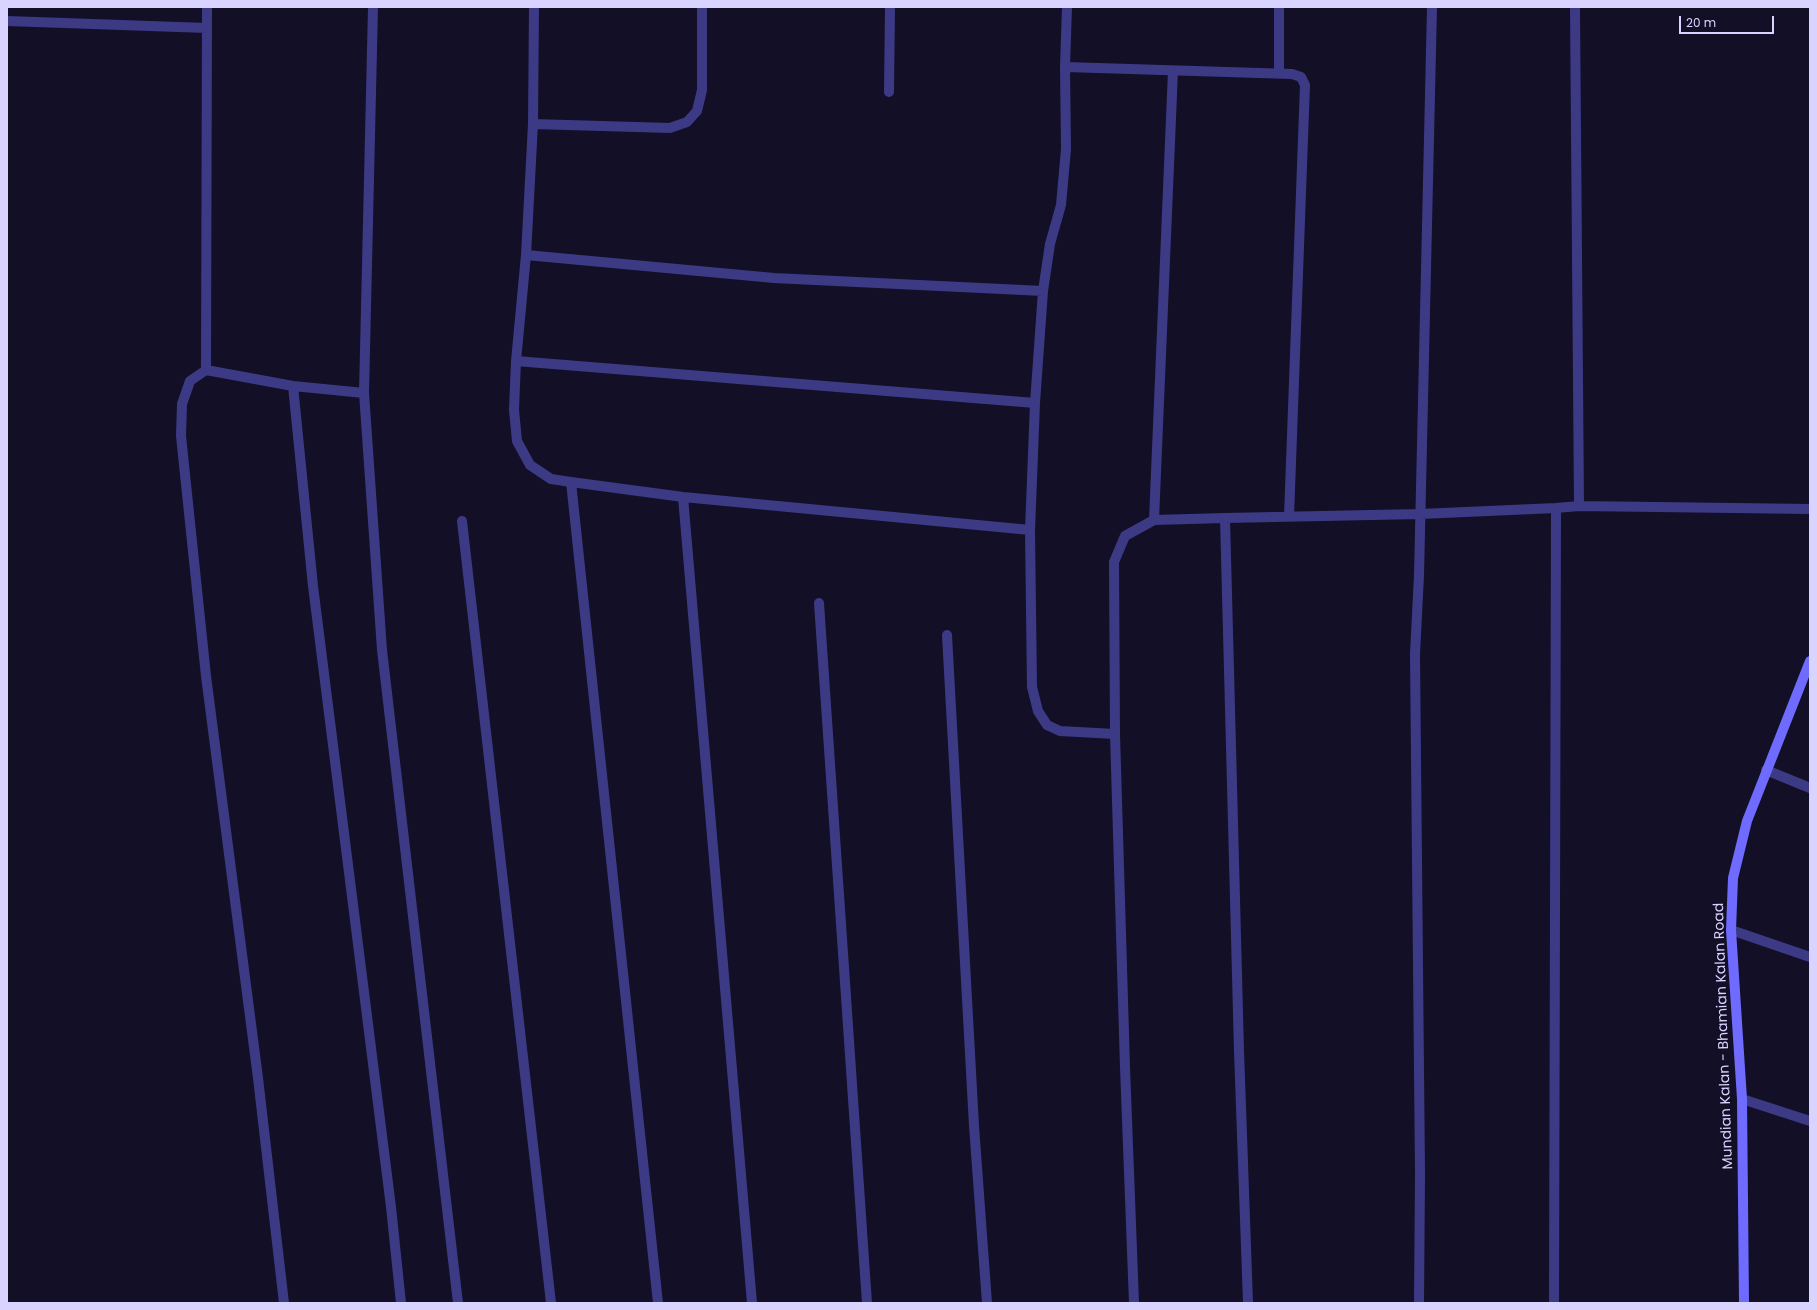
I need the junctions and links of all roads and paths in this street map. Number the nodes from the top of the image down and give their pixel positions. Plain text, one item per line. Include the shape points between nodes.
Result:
1 (207, 7) edge
2 (373, 7) edge
3 (534, 7) edge
4 (702, 7) edge
5 (890, 7) edge
6 (1066, 7) edge
7 (1280, 7) edge
8 (1432, 7) edge
9 (1575, 7) edge
10 (7, 21) edge
11 (207, 28) junction
12 (1065, 67) junction
13 (1173, 71) junction
14 (1279, 74) junction
15 (889, 92) dead end
16 (533, 124) junction
17 (526, 255) junction
18 (1043, 291) junction
19 (516, 361) junction
20 (206, 370) junction
21 (293, 386) junction
22 (364, 393) junction
23 (1036, 403) junction
24 (571, 482) junction
25 (682, 497) junction
26 (1579, 506) junction
27 (1556, 508) junction
28 (1810, 509) edge
29 (1420, 514) junction
30 (1290, 516) junction
31 (1225, 518) junction
32 (1154, 520) junction
33 (462, 522) dead end
34 (1030, 530) junction
35 (819, 603) dead end
36 (947, 635) dead end
37 (1810, 661) edge
38 (1115, 734) junction
39 (1766, 770) junction
40 (1810, 788) edge
41 (1731, 930) junction
42 (1810, 957) edge
43 (1742, 1099) junction
44 (1810, 1121) edge
45 (284, 1303) edge
46 (401, 1303) edge
47 (458, 1303) edge
48 (551, 1303) edge
49 (658, 1303) edge
50 (752, 1303) edge
51 (867, 1303) edge
52 (987, 1303) edge
53 (1134, 1303) edge
54 (1248, 1303) edge
55 (1418, 1303) edge
56 (1554, 1303) edge
57 (1744, 1303) edge

1 - 11 street
2 - 22 street
3 - 16 street
4 - 16 street via 702,90 697,110 687,122 670,128
5 - 15 street
6 - 12 street
7 - 14 street
8 - 29 street
9 - 26 street
10 - 11 street
11 - 20 street
12 - 13 street
12 - 18 street via 1066,150 1061,205 1050,244
13 - 14 street
13 - 32 street
14 - 30 street via 1301,77 1305,85
16 - 17 street
17 - 18 street via 774,278
17 - 19 street
18 - 23 street
19 - 23 street
19 - 24 street via 514,410 517,441 530,465 551,479
20 - 21 street
20 - 45 street via 190,381 182,404 181,436 206,676
21 - 22 street
21 - 46 street via 315,602
22 - 47 street via 382,650
23 - 34 street
24 - 25 street
24 - 49 street
25 - 34 street
25 - 50 street
26 - 27 street
26 - 28 street
27 - 29 street
27 - 56 street
29 - 30 street
29 - 55 street via 1415,654 1420,1174
30 - 31 street
31 - 32 street
31 - 54 street
32 - 38 street via 1125,536 1114,562
33 - 48 street
34 - 38 street via 1032,687 1038,711 1047,725 1060,731
35 - 51 street
36 - 52 street via 974,1126
37 - 39 street, Mundian Kalan - Bhamian Kalan Road
38 - 53 street
39 - 40 street
39 - 41 street, Mundian Kalan - Bhamian Kalan Road via 1747,821 1733,878
41 - 42 street
41 - 43 street, Mundian Kalan - Bhamian Kalan Road
43 - 44 street
43 - 57 street, Mundian Kalan - Bhamian Kalan Road

